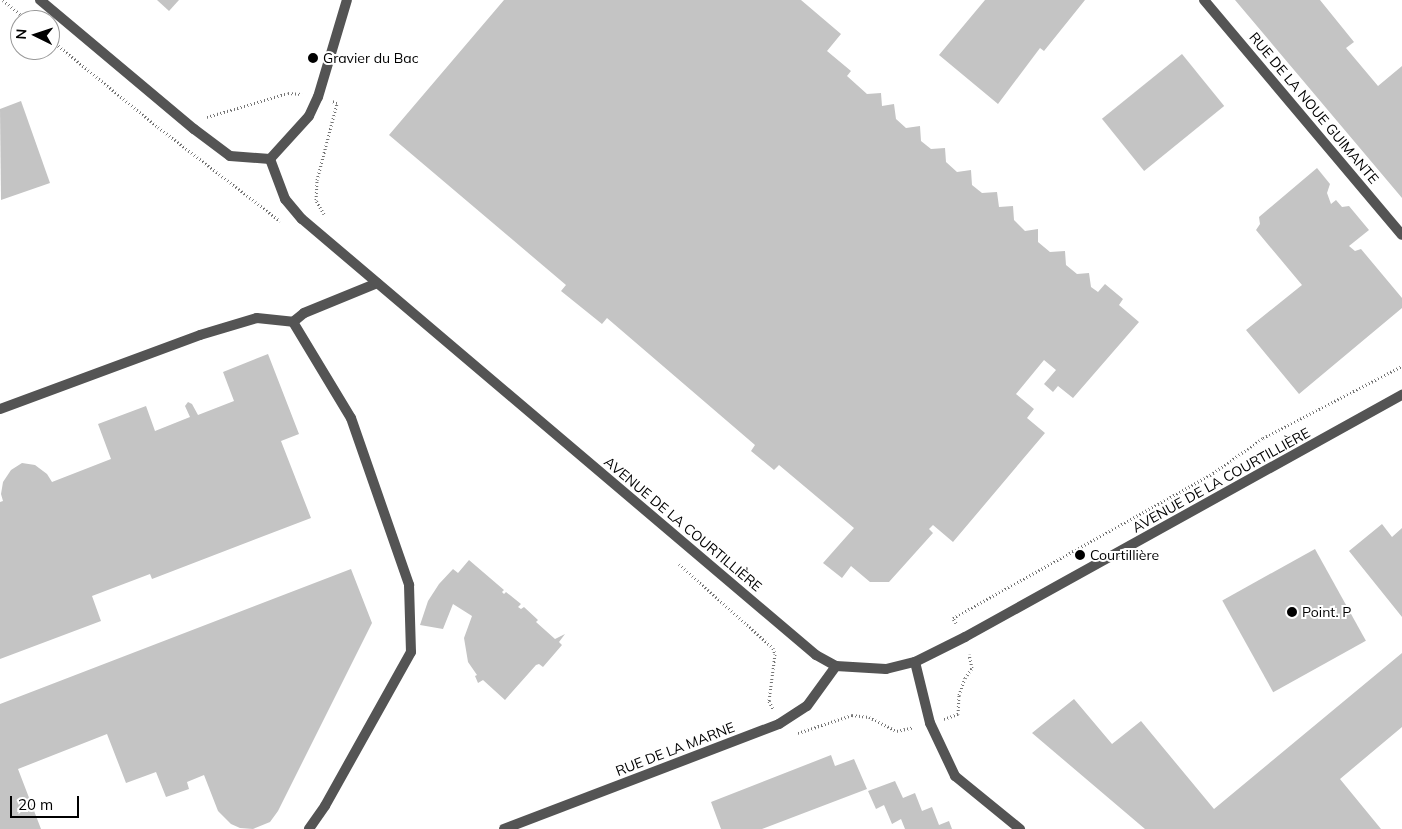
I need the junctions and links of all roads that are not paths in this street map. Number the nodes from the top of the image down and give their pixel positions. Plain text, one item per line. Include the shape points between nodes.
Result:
1 (40, 0) edge
2 (347, 0) edge
3 (1204, 0) edge
4 (270, 159) junction
5 (1402, 235) edge
6 (377, 283) junction
7 (293, 322) junction
8 (1402, 395) edge
9 (0, 409) edge
10 (915, 662) junction
11 (836, 666) junction
12 (528, 825) edge
13 (309, 829) edge
14 (504, 829) edge
15 (1020, 829) edge

1 - 4 street via 230,156
2 - 4 street via 318,97 309,116
3 - 5 street, RUE DE LA NOUE GUIMANTE
4 - 6 street, AVENUE DE LA COURTILLIÈRE via 285,199 302,219
6 - 7 street via 304,313
6 - 11 street, AVENUE DE LA COURTILLIÈRE via 816,655
7 - 9 street via 257,318 200,335
7 - 13 street via 352,418 409,585 411,652 326,806
8 - 10 street, AVENUE DE LA COURTILLIÈRE
10 - 11 street, AVENUE DE LA COURTILLIÈRE via 886,669
10 - 15 street via 930,723 955,776
11 - 12 street, RUE DE LA MARNE via 807,706 779,724
12 - 14 street, RUE DE LA MARNE

